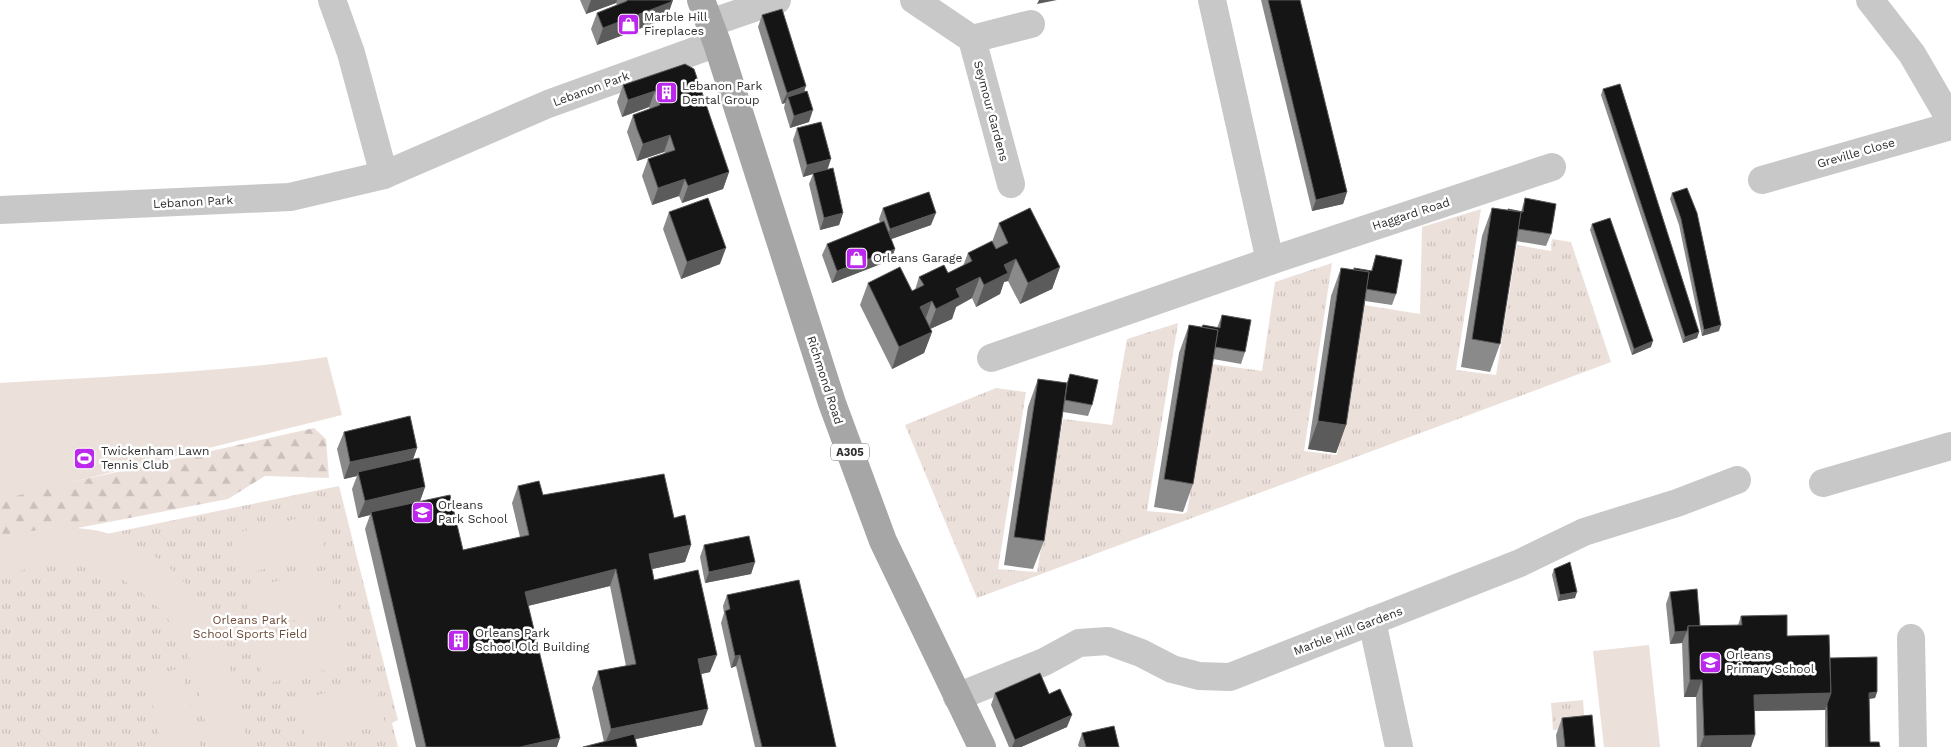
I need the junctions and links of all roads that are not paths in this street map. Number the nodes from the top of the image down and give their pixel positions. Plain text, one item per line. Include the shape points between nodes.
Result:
1 (332, 0) edge
2 (777, 0) edge
3 (914, 0) edge
4 (1212, 0) edge
5 (1870, 0) edge
6 (710, 22) edge
7 (1031, 24) dead end
8 (972, 39) junction
9 (1951, 121) edge
10 (1951, 126) edge
11 (1552, 167) dead end
12 (384, 175) junction
13 (1762, 180) dead end
14 (1011, 184) dead end
15 (0, 210) edge
16 (1270, 261) junction
17 (991, 358) dead end
18 (1951, 446) edge
19 (1737, 480) dead end
20 (1823, 483) dead end
21 (1372, 621) junction
22 (1911, 638) dead end
23 (957, 697) junction
24 (982, 747) edge
25 (1399, 747) edge
26 (1913, 747) edge

1 - 12 street via 351,53
2 - 6 street
3 - 8 street
4 - 16 street
5 - 9 street via 1912,54
6 - 12 street, Lebanon Park via 548,104
6 - 23 main road, Richmond Road / A305 via 841,429 883,540
7 - 8 street
8 - 14 street, Seymour Gardens
10 - 13 street, Greville Close
11 - 16 street, Haggard Road
12 - 15 street, Lebanon Park via 290,197
16 - 17 street, Haggard Road
18 - 20 street
19 - 21 street, Marble Hill Gardens via 1584,532 1520,563
21 - 23 street, Marble Hill Gardens via 1230,677 1199,676 1172,669 1108,641 1079,643 1044,662
21 - 25 street
22 - 26 street
23 - 24 main road, Richmond Road / A305

